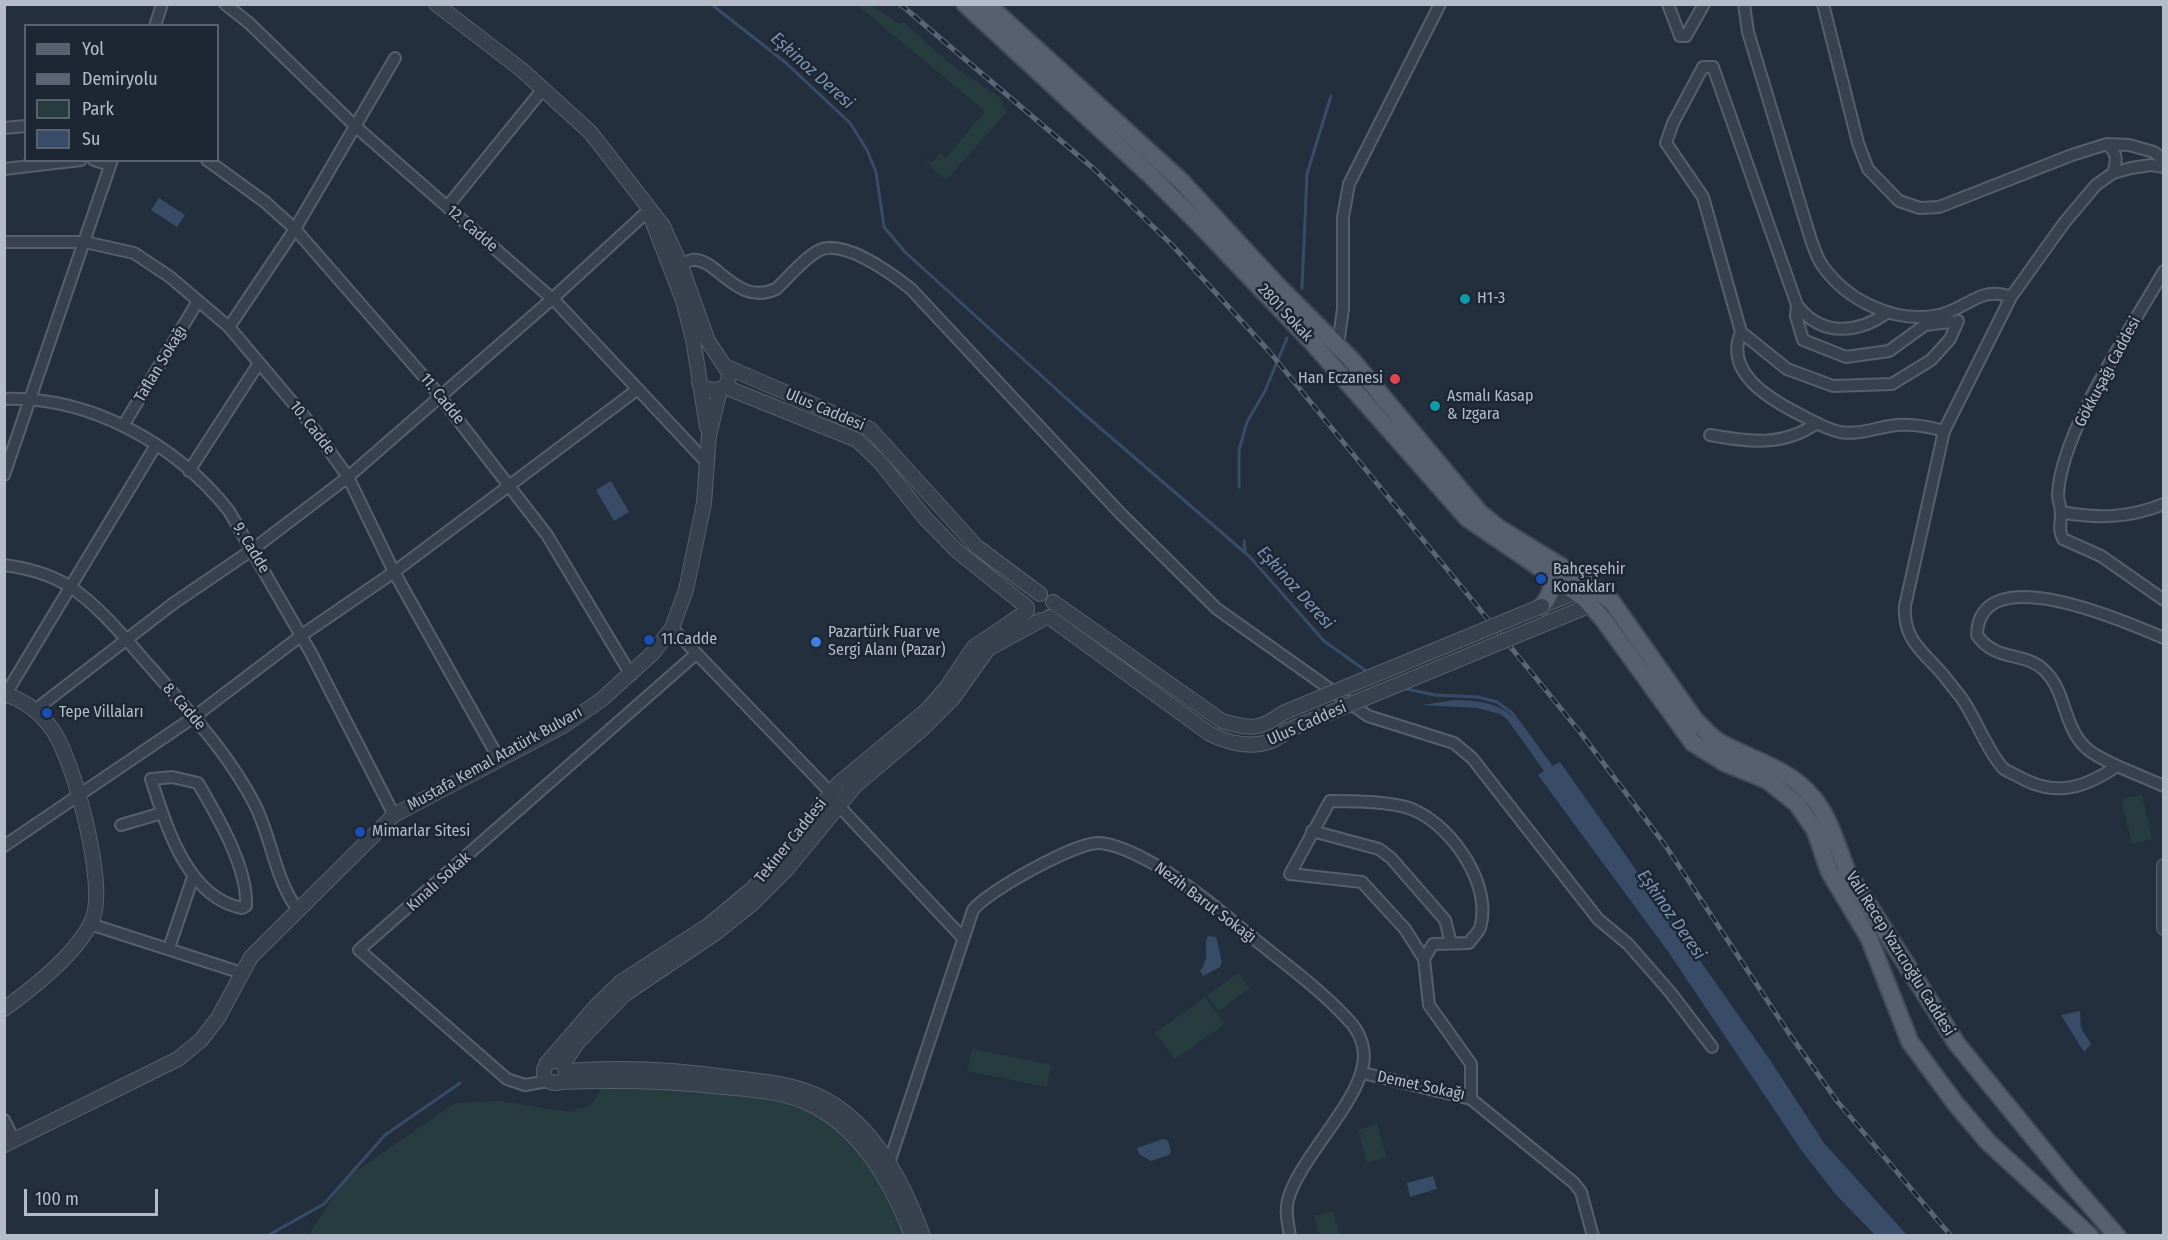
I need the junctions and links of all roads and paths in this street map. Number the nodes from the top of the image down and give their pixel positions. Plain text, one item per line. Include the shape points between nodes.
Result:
1 (162, 4) edge
2 (225, 4) edge
3 (436, 4) edge
4 (965, 4) edge
5 (987, 4) edge
6 (1440, 4) edge
7 (1668, 4) edge
8 (1704, 4) edge
9 (1744, 4) edge
10 (1823, 4) edge
11 (156, 24) edge
12 (395, 58) dead end
13 (543, 89) junction
14 (24, 126) edge
15 (356, 126) junction
16 (4, 128) edge
17 (2108, 144) junction
18 (2163, 160) edge
19 (66, 162) edge
20 (210, 162) edge
21 (111, 163) edge
22 (2163, 167) edge
23 (4, 170) edge
24 (2113, 173) junction
25 (447, 207) junction
26 (649, 210) junction
27 (295, 230) junction
28 (4, 242) edge
29 (84, 242) junction
30 (677, 268) junction
31 (2163, 271) edge
32 (2011, 297) junction
33 (552, 299) junction
34 (198, 301) junction
35 (1797, 305) junction
36 (1888, 312) junction
37 (1296, 325) junction
38 (229, 327) junction
39 (1741, 332) junction
40 (1338, 345) junction
41 (259, 363) junction
42 (725, 365) junction
43 (698, 377) junction
44 (722, 388) junction
45 (638, 389) junction
46 (441, 397) junction
47 (32, 398) junction
48 (4, 399) edge
49 (1817, 423) junction
50 (123, 426) junction
51 (1944, 431) junction
52 (709, 435) junction
53 (1710, 435) dead end
54 (156, 445) junction
55 (708, 464) junction
56 (189, 471) junction
57 (4, 475) edge
58 (348, 477) junction
59 (508, 485) junction
60 (2163, 504) edge
61 (2061, 512) junction
62 (252, 550) junction
63 (4, 565) edge
64 (394, 572) junction
65 (1549, 572) junction
66 (70, 587) junction
67 (1586, 593) junction
68 (1040, 594) junction
69 (2163, 600) edge
70 (1053, 602) junction
71 (1542, 606) junction
72 (1027, 609) junction
73 (1045, 619) junction
74 (1603, 619) joint
75 (672, 628) junction
76 (302, 635) junction
77 (2163, 638) edge
78 (126, 640) junction
79 (696, 654) junction
80 (631, 675) junction
81 (5, 695) edge
82 (35, 710) junction
83 (194, 717) junction
84 (499, 759) junction
85 (2116, 766) junction
86 (2163, 786) edge
87 (78, 795) junction
88 (834, 799) junction
89 (162, 813) junction
90 (394, 815) junction
91 (121, 825) dead end
92 (1312, 831) junction
93 (4, 846) edge
94 (2163, 866) edge
95 (193, 877) junction
96 (298, 910) junction
97 (90, 924) junction
98 (2163, 928) edge
99 (963, 938) junction
100 (1451, 944) junction
101 (169, 948) junction
102 (1424, 959) junction
103 (242, 973) junction
104 (4, 1009) edge
105 (576, 1044) junction
106 (1712, 1047) dead end
107 (592, 1070) junction
108 (1363, 1073) junction
109 (559, 1075) junction
110 (1471, 1099) junction
111 (4, 1120) edge
112 (10, 1143) edge
113 (885, 1169) junction
114 (912, 1236) edge
115 (923, 1236) edge
116 (1290, 1236) edge
117 (1593, 1236) edge
118 (2090, 1236) edge
119 (2117, 1236) edge

1 - 11 street
2 - 15 street, 12. Cadde
3 - 13 street
4 - 37 main road, 2801 Sokak via 1150,175
5 - 40 main road, 2801 Sokak via 1181,181
6 - 40 street via 1349,184 1343,218
7 - 8 street via 1675,28 1680,36 1686,36
9 - 36 street via 1748,32 1821,264 1841,288
10 - 17 street via 1868,169 1899,201 1920,208 1939,207
12 - 15 street
13 - 25 street
13 - 26 street via 590,132
14 - 16 street
15 - 25 street, 12. Cadde
15 - 27 street
17 - 18 street via 2137,147 2154,152
17 - 24 street via 2117,160
19 - 23 street
20 - 27 street, 11. Cadde via 265,202
21 - 29 street
22 - 24 street via 2151,165
24 - 32 street via 2096,185 2064,223
25 - 33 street, 12. Cadde
26 - 30 street via 653,230
26 - 33 street
27 - 38 street
27 - 46 street, 11. Cadde
28 - 29 street, 10. Cadde
29 - 34 street, 10. Cadde via 134,253
29 - 47 street
30 - 42 street via 708,341
30 - 43 street
30 - 106 street via 690,260 699,261 733,284 759,294 768,293 817,251 837,248 902,282 1120,513 1217,609 1368,716 1454,743 1472,758 1598,919 1642,960
31 - 61 street, Gökkuşağı Caddesi via 2081,417 2061,472
32 - 36 street via 1989,292 1938,315 1912,317
32 - 51 street
33 - 45 street, 12. Cadde
33 - 46 street
34 - 38 street, 10. Cadde
34 - 50 street, Taflan Sokağı
35 - 36 street via 1806,317 1833,329 1860,328
35 - 39 street via 1803,340 1846,357 1889,351 1924,325 1958,321 1950,339 1931,360 1892,384 1833,387 1787,369
35 - 39 street via 1713,67 1702,67 1666,143 1702,197
37 - 40 main road via 1311,331 1331,350
37 - 65 main road, 2801 Sokak via 1467,518
38 - 41 street, 10. Cadde
39 - 49 street via 1736,344 1744,372 1759,392
40 - 67 main road, 2801 Sokak via 1479,512
41 - 56 street
41 - 58 street, 10. Cadde via 309,422
42 - 43 street via 708,360
42 - 44 street via 729,377
42 - 68 street, Ulus Caddesi via 870,429 977,547
43 - 44 street via 706,389
43 - 52 street
44 - 52 street
44 - 72 street, Ulus Caddesi via 862,444 956,550
45 - 55 street, 12. Cadde
45 - 59 street
46 - 58 street
46 - 59 street, 11. Cadde
47 - 48 street, 9. Cadde
47 - 50 street, 9. Cadde via 81,407
47 - 57 street
49 - 51 street via 1859,433 1892,425 1927,426
49 - 53 street via 1799,436 1749,442
50 - 54 street, 9. Cadde
51 - 85 street via 1905,606 1907,631 1918,650 1963,700 2003,768 2036,785 2067,789 2094,781
52 - 55 street, Mustafa Kemal Atatürk Bulvarı
54 - 56 street, 9. Cadde
54 - 66 street
55 - 75 street, Mustafa Kemal Atatürk Bulvarı via 696,548
56 - 62 street, 9. Cadde via 229,511
58 - 62 street
58 - 64 street, 10. Cadde
59 - 64 street
59 - 80 street, 11. Cadde via 547,535
60 - 61 street via 2145,512 2107,518
61 - 69 street, Gökkuşağı Caddesi via 2058,529 2063,539 2101,556
62 - 76 street, 9. Cadde
62 - 78 street
63 - 66 street, 8. Cadde via 33,570
64 - 76 street
64 - 84 street, 10. Cadde
65 - 67 main road, 2801 Sokak
65 - 71 main road via 1551,592
66 - 78 street, 8. Cadde
66 - 81 street
67 - 71 street, Ulus Caddesi
67 - 73 street, Ulus Caddesi, bridge via 1552,621 1288,730 1275,742 1267,743 1225,741 1210,734
67 - 74 main road, 2801 Sokak
67 - 119 main road, Vali Recep Yazıcıoğlu Caddesi via 1616,606 1695,720 1718,741 1772,766 1814,798 1848,873 1945,1027
68 - 70 street, Ulus Caddesi
68 - 72 street via 1032,596
70 - 71 street, Ulus Caddesi, bridge via 1222,721 1254,727 1267,726 1283,713
70 - 73 street via 1053,610
72 - 73 street, Ulus Caddesi via 1033,618
72 - 88 street, Tekiner Caddesi via 974,647 926,711 846,776
73 - 88 street, Tekiner Caddesi via 988,649 953,698 930,721 855,786
74 - 118 main road, Vali Recep Yazıcıoğlu Caddesi via 1693,743 1717,759 1767,780 1803,811 1815,830 1829,871 1869,938 1910,1042 1988,1142
75 - 79 street
75 - 80 street, Mustafa Kemal Atatürk Bulvarı
76 - 83 street
76 - 90 street, 9. Cadde
77 - 85 street via 2088,609 2029,597 1986,607 1977,622 1977,635 1995,653 2042,669 2056,684 2078,740 2091,753
78 - 82 street
78 - 83 street, 8. Cadde
79 - 88 street
79 - 109 street, Kınalı Sokak via 359,950 507,1079 525,1085
80 - 84 street, Mustafa Kemal Atatürk Bulvarı via 563,726
81 - 82 street
82 - 87 street via 61,744
83 - 87 street
83 - 96 street, 8. Cadde via 249,792 287,894
84 - 90 street, Mustafa Kemal Atatürk Bulvarı
85 - 86 street
87 - 93 street
87 - 97 street via 97,883
88 - 99 street
88 - 105 street, Tekiner Caddesi via 787,869 752,904 625,994
88 - 109 street, Tekiner Caddesi via 752,889 710,925 621,982 598,1004 546,1064 556,1061
89 - 91 street
89 - 95 street
89 - 95 street via 151,778 172,777 198,783 220,822 239,869 246,906 227,905
90 - 96 street, Mustafa Kemal Atatürk Bulvarı
92 - 100 street via 1379,849 1391,858 1444,920
92 - 100 street, Demet Sokağı via 1330,801 1361,801 1416,810 1436,825 1473,870 1482,893 1480,928 1469,943
92 - 102 street, Demet Sokağı via 1290,874 1362,882 1405,929
94 - 98 street
95 - 101 street
96 - 103 street, Mustafa Kemal Atatürk Bulvarı via 251,957
97 - 101 street
97 - 104 street via 55,966
99 - 108 street, Nezih Barut Sokağı via 972,910 995,891 1078,846 1101,843 1119,848 1164,871 1316,988 1353,1025 1364,1048
99 - 113 street, Nezih Barut Sokağı
100 - 102 street, Demet Sokağı via 1433,944
101 - 103 street
102 - 110 street, Demet Sokağı via 1429,1005 1471,1064
103 - 112 street, Mustafa Kemal Atatürk Bulvarı via 218,1018 201,1040 178,1059
105 - 107 street via 578,1061
105 - 109 street, Tekiner Caddesi
107 - 109 street, Tekiner Caddesi
107 - 113 street, Tekiner Caddesi via 667,1070 764,1082 808,1092 850,1117 879,1148
108 - 110 street, Demet Sokağı
108 - 116 street via 1294,1184 1286,1215
109 - 113 street, Tekiner Caddesi via 669,1082 791,1097 823,1112 847,1130
110 - 117 street via 1574,1183 1581,1192
111 - 112 street
113 - 114 street, Tekiner Caddesi
113 - 115 street, Tekiner Caddesi

